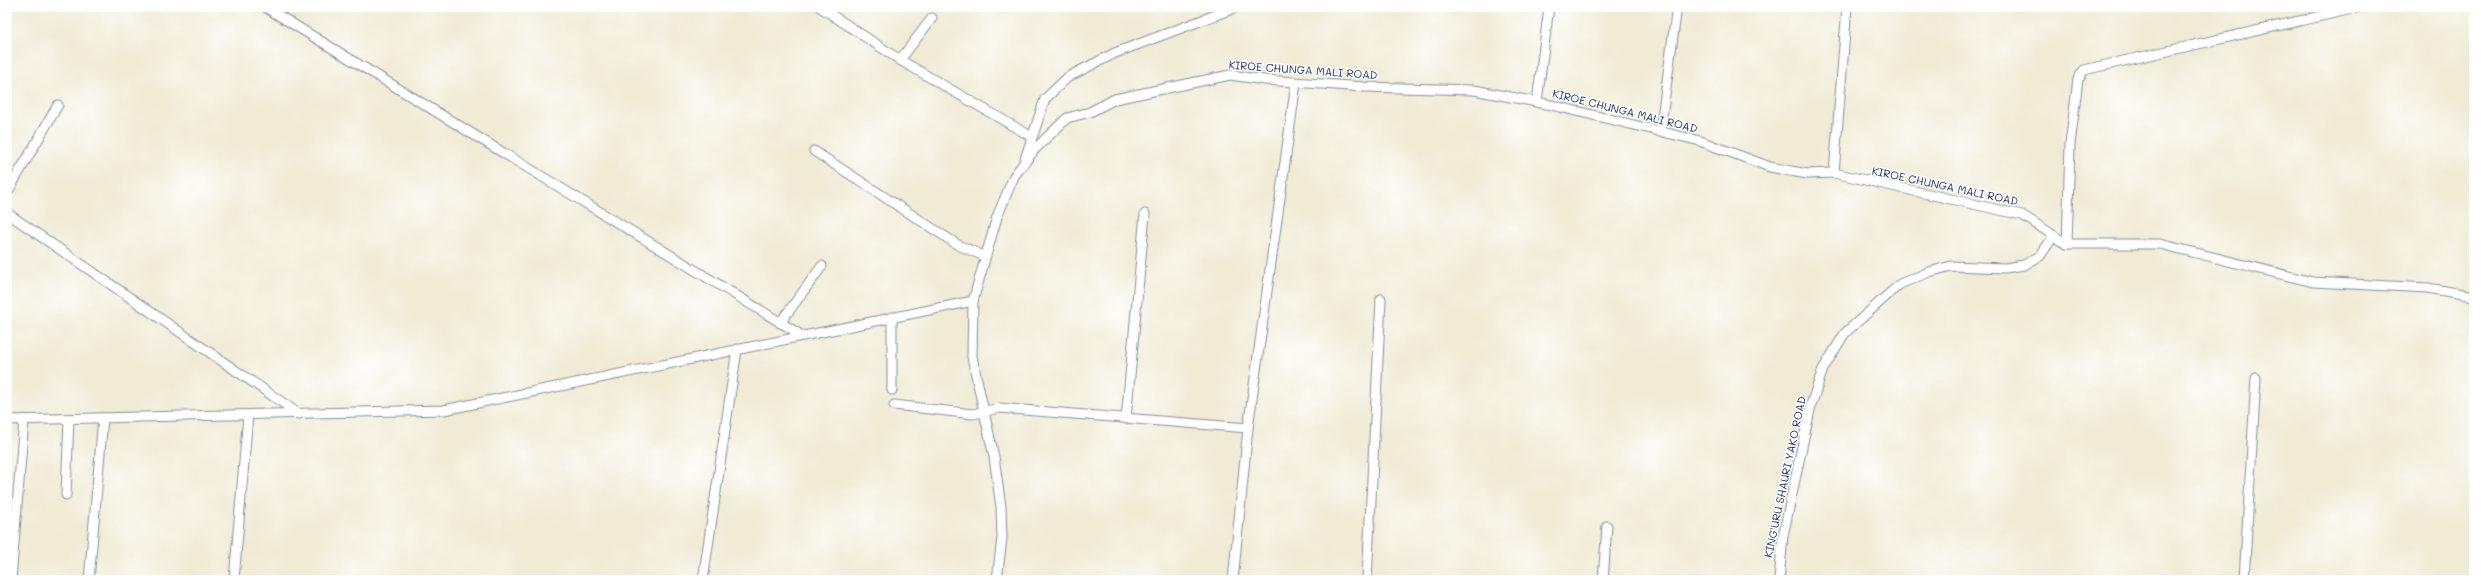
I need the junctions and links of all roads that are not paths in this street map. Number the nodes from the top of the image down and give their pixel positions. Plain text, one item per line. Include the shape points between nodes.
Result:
1 (265, 7) edge
2 (820, 7) edge
3 (1237, 7) edge
4 (1549, 7) edge
5 (1677, 7) edge
6 (1847, 7) edge
7 (2360, 7) edge
8 (932, 18) dead end
9 (900, 60) junction
10 (1296, 83) junction
11 (1536, 102) junction
12 (58, 105) dead end
13 (1660, 132) junction
14 (1032, 137) junction
15 (814, 151) dead end
16 (1022, 167) junction
17 (1834, 173) junction
18 (7, 193) edge
19 (7, 213) edge
20 (1145, 214) dead end
21 (2067, 244) junction
22 (984, 256) junction
23 (822, 266) dead end
24 (2474, 296) edge
25 (1380, 299) dead end
26 (973, 301) junction
27 (892, 317) junction
28 (780, 323) junction
29 (801, 335) junction
30 (737, 349) junction
31 (2256, 378) dead end
32 (892, 390) dead end
33 (894, 405) dead end
34 (983, 411) junction
35 (299, 414) junction
36 (248, 415) junction
37 (103, 418) junction
38 (69, 419) junction
39 (1126, 419) junction
40 (7, 420) edge
41 (24, 420) junction
42 (1248, 428) junction
43 (66, 495) dead end
44 (1607, 526) dead end
45 (11, 580) edge
46 (89, 580) edge
47 (234, 580) edge
48 (703, 580) edge
49 (997, 580) edge
50 (1233, 580) edge
51 (1367, 580) edge
52 (1603, 580) edge
53 (1779, 580) edge
54 (2244, 580) edge

1 - 28 street
2 - 9 street
3 - 14 street via 1115,53 1068,77 1045,98
4 - 11 street
5 - 13 street
6 - 17 street
7 - 21 street via 2084,70 2078,79 2070,145
8 - 9 street
9 - 14 street
10 - 11 street, KIROE CHUNGA MALI ROAD via 1474,90
10 - 16 street, KIROE CHUNGA MALI ROAD via 1230,75 1115,100 1090,112 1067,118
10 - 42 street
11 - 13 street, KIROE CHUNGA MALI ROAD
12 - 18 street
13 - 17 street, KIROE CHUNGA MALI ROAD via 1700,142 1770,167 1807,174
14 - 16 street
15 - 22 street via 958,245
16 - 22 street, KIROE CHUNGA MALI ROAD via 1014,176 1005,196
17 - 21 street, KIROE CHUNGA MALI ROAD via 2022,215
19 - 35 street
20 - 39 street
21 - 24 street via 2160,244 2313,282 2428,288
21 - 53 street, KING'URU SHAURI YAKO ROAD via 2053,237 2040,256 2024,265 2005,268 1951,266 1929,272 1900,284 1845,333 1823,369 1811,405 1784,536
22 - 26 street, KIROE CHUNGA MALI ROAD
23 - 28 street
25 - 51 street
26 - 27 street
26 - 34 street, KIROE CHUNGA MALI ROAD via 972,357
27 - 29 street
27 - 32 street
28 - 29 street
29 - 30 street
30 - 35 street via 468,407 425,411
30 - 48 street
31 - 54 street
33 - 34 street via 973,414
34 - 39 street via 999,408
34 - 49 street, KIROE CHUNGA MALI ROAD via 994,457 1001,507 1002,538
35 - 36 street
36 - 37 street
36 - 47 street
37 - 38 street
37 - 46 street
38 - 41 street
38 - 43 street
39 - 42 street
40 - 41 street
41 - 45 street
42 - 50 street
44 - 52 street

